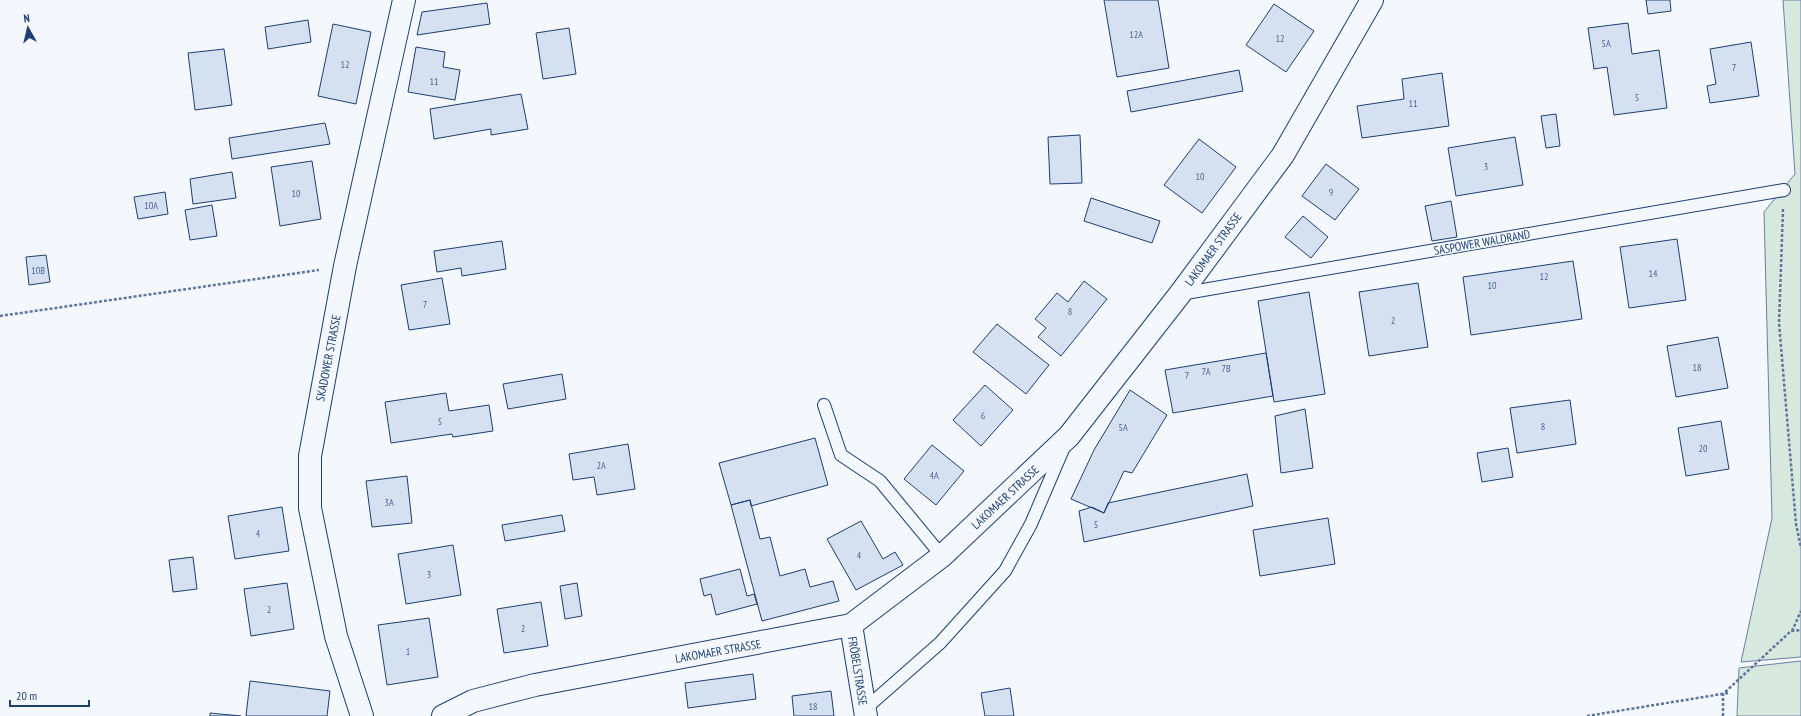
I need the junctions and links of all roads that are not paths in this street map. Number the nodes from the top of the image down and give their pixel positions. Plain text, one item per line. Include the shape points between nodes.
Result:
1 (404, 0) edge
2 (1372, 0) edge
3 (1784, 190) road end
4 (1180, 294) junction
5 (824, 405) dead end
6 (1069, 436) junction
7 (942, 556) junction
8 (851, 625) junction
9 (865, 713) edge
10 (362, 716) edge
11 (443, 716) edge

1 - 10 street, SKADOWER STRASSE via 345,266 310,456 310,508 336,636
2 - 4 street, LAKOMAER STRASSE via 1283,154
3 - 4 lane, SASPOWER WALDRAND
4 - 6 street, LAKOMAER STRASSE
5 - 7 lane via 841,455 880,481
6 - 7 street, LAKOMAER STRASSE
6 - 9 lane via 1031,524 1005,571 940,643
7 - 8 street, LAKOMAER STRASSE
8 - 9 street, FRÖBELSTRASSE
8 - 11 street, LAKOMAER STRASSE via 534,685 473,701

